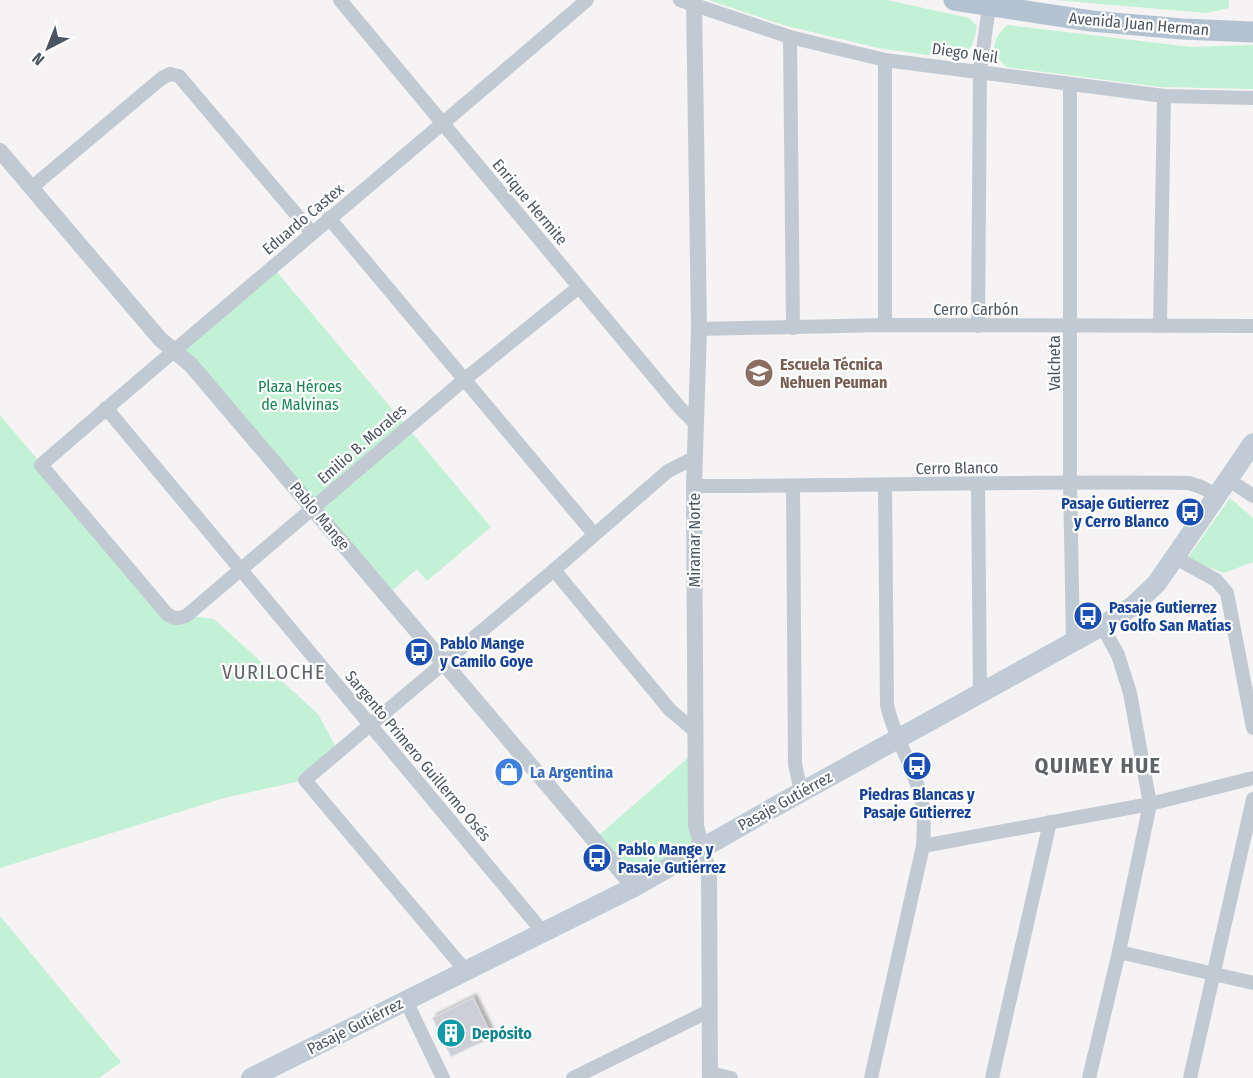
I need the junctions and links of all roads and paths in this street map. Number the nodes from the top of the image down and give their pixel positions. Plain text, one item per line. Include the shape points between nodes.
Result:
1 (339, 0) edge
2 (587, 0) edge
3 (959, 0) edge
4 (690, 2) edge
5 (989, 3) edge
6 (1253, 32) edge
7 (790, 37) junction
8 (885, 60) junction
9 (980, 71) junction
10 (1070, 84) junction
11 (1164, 96) junction
12 (1253, 98) edge
13 (443, 124) junction
14 (0, 151) edge
15 (31, 188) junction
16 (329, 218) junction
17 (312, 233) junction
18 (579, 287) junction
19 (885, 326) junction
20 (978, 326) junction
21 (1070, 326) junction
22 (1160, 326) junction
23 (1253, 326) edge
24 (793, 328) junction
25 (699, 329) junction
26 (173, 349) junction
27 (465, 379) junction
28 (106, 408) junction
29 (696, 424) junction
30 (1253, 443) edge
31 (694, 458) junction
32 (1229, 480) junction
33 (1070, 482) junction
34 (978, 484) junction
35 (885, 485) junction
36 (694, 486) junction
37 (793, 486) junction
38 (1218, 496) junction
39 (1253, 496) edge
40 (313, 508) junction
41 (594, 534) junction
42 (1176, 558) junction
43 (241, 569) junction
44 (554, 570) junction
45 (167, 614) joint
46 (1102, 626) junction
47 (1073, 641) junction
48 (444, 663) junction
49 (980, 694) junction
50 (370, 724) junction
51 (1253, 728) edge
52 (695, 731) junction
53 (897, 740) junction
54 (1253, 778) edge
55 (801, 792) junction
56 (1253, 799) edge
57 (1150, 804) junction
58 (1050, 822) junction
59 (923, 846) junction
60 (702, 847) junction
61 (634, 886) junction
62 (543, 932) junction
63 (1119, 952) junction
64 (465, 970) junction
65 (1213, 974) junction
66 (1253, 983) edge
67 (406, 1001) junction
68 (709, 1011) junction
69 (710, 1075) edge
70 (251, 1078) edge
71 (442, 1078) edge
72 (573, 1078) edge
73 (731, 1078) edge
74 (871, 1078) edge
75 (992, 1078) edge
76 (1089, 1078) edge
77 (1190, 1078) edge

1 - 13 street, Enrique Hermite
2 - 13 street, Eduardo Castex
3 - 5 main road, Avenida Juan Herman
4 - 7 street, Diego Neil
4 - 25 street, Miramar Norte
5 - 6 main road, Avenida Juan Herman via 1091,21
5 - 9 street
7 - 8 street, Diego Neil
7 - 24 street
8 - 9 street, Diego Neil
8 - 19 street
9 - 10 street, Diego Neil
9 - 20 street
10 - 11 street, Diego Neil
10 - 21 street, Valcheta
11 - 12 street, Diego Neil
11 - 22 street
13 - 16 street, Eduardo Castex
13 - 18 street, Enrique Hermite
14 - 15 street, Pablo Mange
15 - 17 street via 170,74 179,76
15 - 26 street, Pablo Mange via 160,339
16 - 17 street, Eduardo Castex
16 - 27 street
17 - 26 street, Eduardo Castex
18 - 27 street, Emilio B. Morales
18 - 29 street, Enrique Hermite
19 - 20 street, Cerro Carbón
19 - 24 street, Cerro Carbón
20 - 21 street, Cerro Carbón
21 - 22 street, Cerro Carbón
21 - 33 street, Valcheta
22 - 23 street, Cerro Carbón
24 - 25 street, Cerro Carbón
25 - 29 street, Miramar Norte
26 - 28 street, Eduardo Castex
26 - 40 street, Pablo Mange
27 - 40 street, Emilio B. Morales
27 - 41 street
28 - 43 street, Sargento Primero Guillermo Osés
28 - 45 street, Eduardo Castex via 41,465
29 - 31 street, Miramar Norte
30 - 32 main road, Pasaje Gutiérrez
31 - 36 street, Miramar Norte
31 - 41 street via 668,471
32 - 38 main road, Pasaje Gutiérrez
32 - 39 street
33 - 34 street, Cerro Blanco
33 - 38 street, Cerro Blanco via 1189,483
33 - 47 street, Valcheta
34 - 35 street, Cerro Blanco
34 - 49 street
35 - 37 street, Cerro Blanco
35 - 53 street via 887,705
36 - 37 street, Cerro Blanco
36 - 52 street, Miramar Norte
37 - 55 street via 795,765
38 - 42 main road, Pasaje Gutiérrez
40 - 43 street, Emilio B. Morales
40 - 48 street, Pablo Mange
41 - 44 street
42 - 46 main road, Pasaje Gutiérrez via 1148,593
42 - 51 street via 1215,580 1227,593
43 - 45 street, Emilio B. Morales via 186,616 179,619
43 - 50 street, Sargento Primero Guillermo Osés
44 - 48 street
44 - 52 street via 670,710
46 - 47 main road, Pasaje Gutiérrez
46 - 57 street via 1118,655 1130,693
47 - 49 main road, Pasaje Gutiérrez
48 - 50 street
48 - 61 street, Pablo Mange
49 - 53 main road, Pasaje Gutiérrez
50 - 62 street, Sargento Primero Guillermo Osés
50 - 64 street via 305,780
52 - 60 street, Miramar Norte via 696,826
53 - 55 main road, Pasaje Gutiérrez
53 - 59 street via 921,796
54 - 57 street
55 - 60 main road, Pasaje Gutiérrez
56 - 65 street
57 - 58 street
57 - 63 street
58 - 59 street
58 - 75 street
59 - 74 street
60 - 61 main road, Pasaje Gutiérrez
60 - 68 street, Miramar Norte via 709,874
61 - 62 main road, Pasaje Gutiérrez
62 - 64 main road, Pasaje Gutiérrez
63 - 65 street
63 - 76 street
64 - 67 main road, Pasaje Gutiérrez
65 - 66 street
65 - 77 street
67 - 70 main road, Pasaje Gutiérrez
67 - 71 street
68 - 69 street, Miramar Norte
68 - 72 street
69 - 73 street

